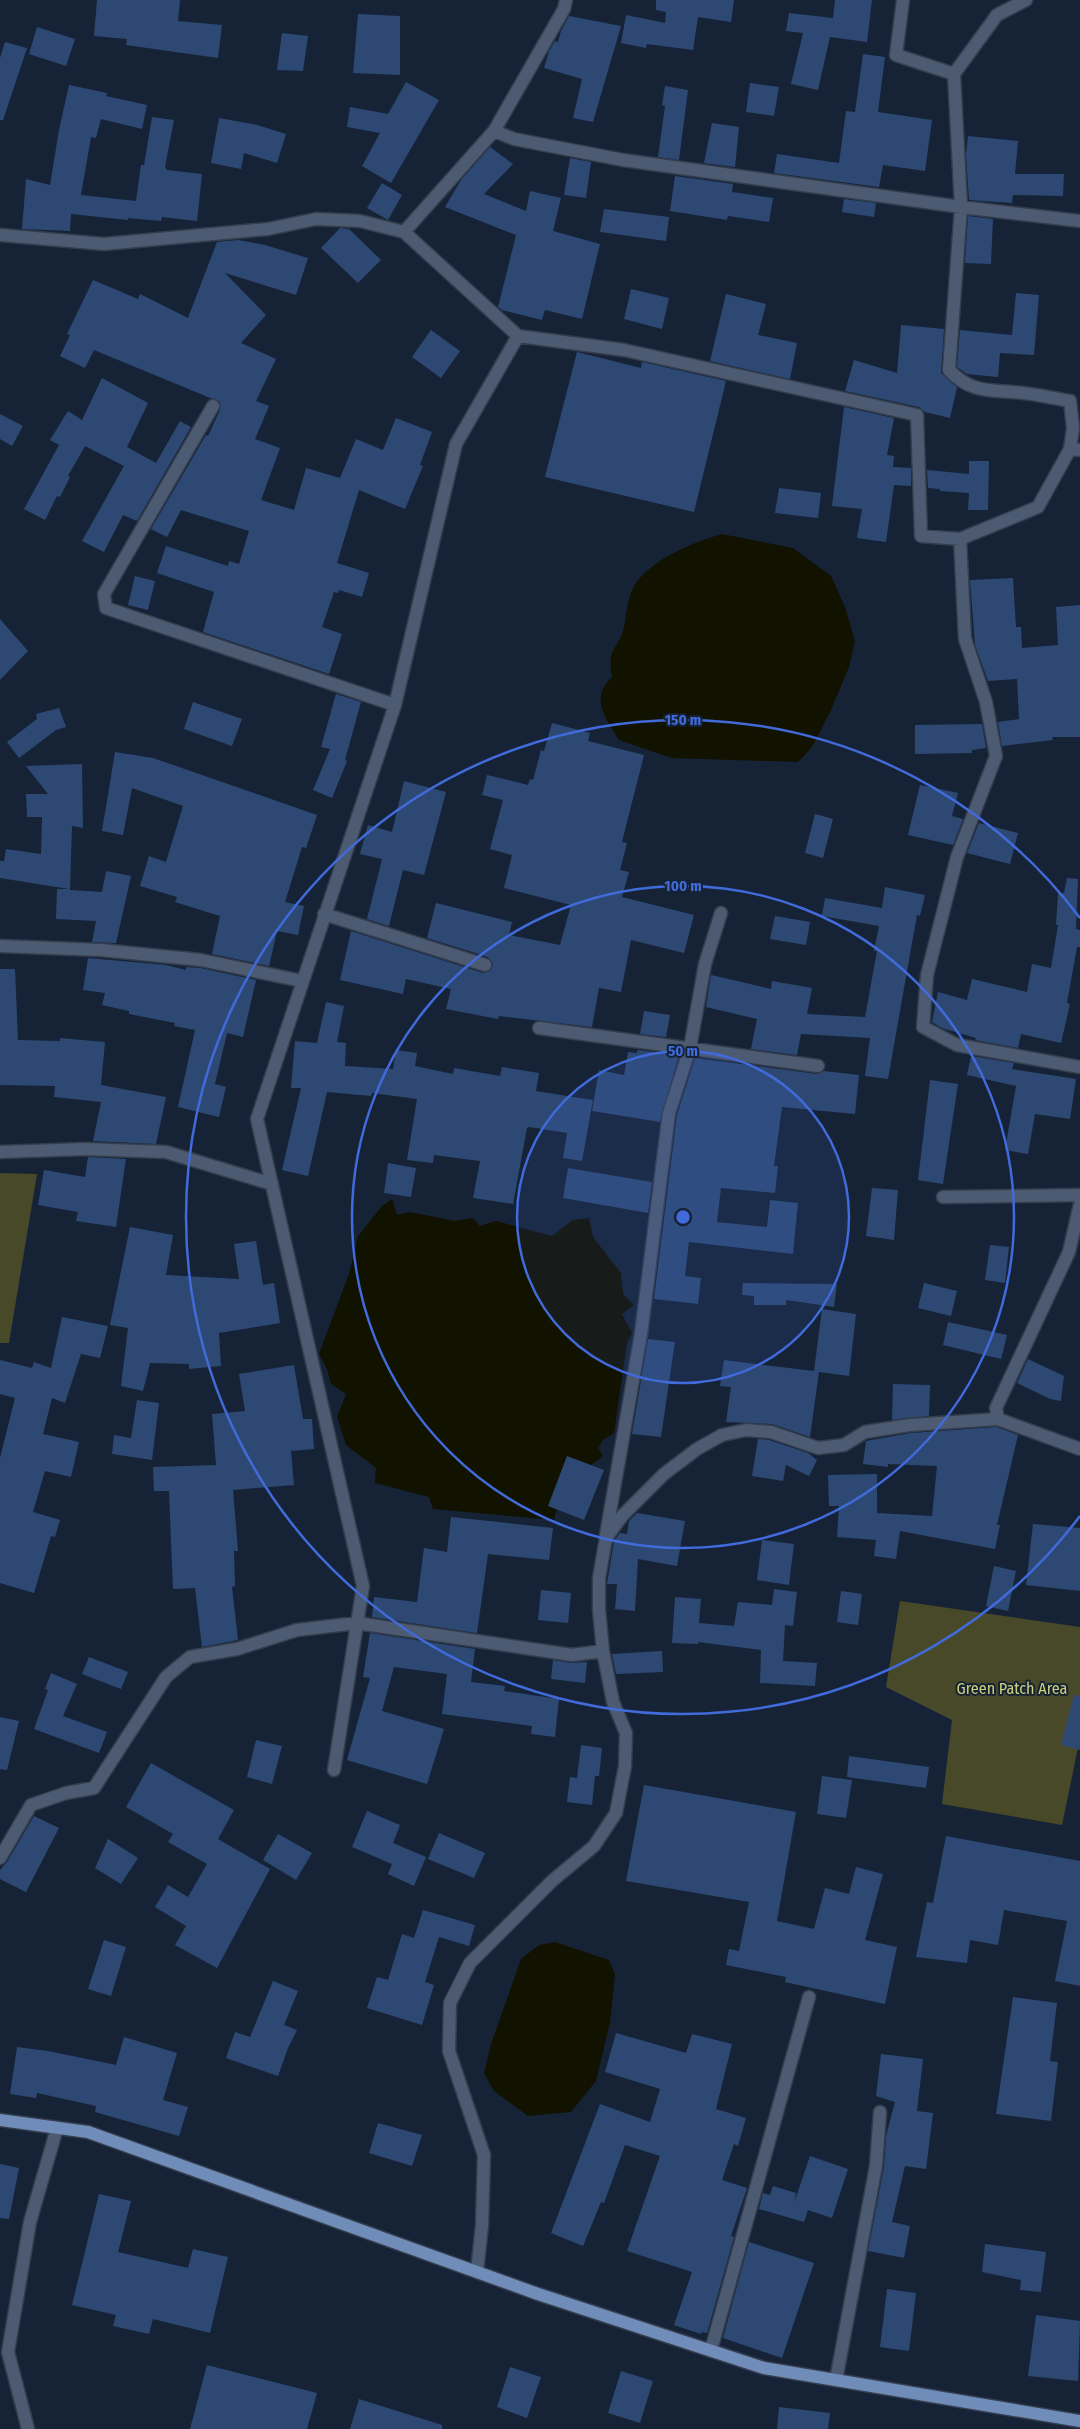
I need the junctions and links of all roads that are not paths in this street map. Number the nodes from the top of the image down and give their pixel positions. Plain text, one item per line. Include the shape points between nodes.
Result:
1 (566, 0) edge
2 (903, 0) edge
3 (1026, 0) edge
4 (954, 74) junction
5 (494, 131) junction
6 (961, 208) junction
7 (1080, 221) edge
8 (404, 232) junction
9 (0, 235) edge
10 (518, 336) junction
11 (213, 406) dead end
12 (1075, 449) edge
13 (960, 539) junction
14 (395, 704) junction
15 (722, 913) dead end
16 (324, 914) junction
17 (0, 946) edge
18 (485, 965) dead end
19 (302, 981) junction
20 (539, 1028) dead end
21 (690, 1048) junction
22 (818, 1066) dead end
23 (1080, 1067) edge
24 (0, 1152) edge
25 (272, 1184) junction
26 (1080, 1195) edge
27 (943, 1197) dead end
28 (1080, 1204) edge
29 (998, 1419) junction
30 (1080, 1449) edge
31 (606, 1538) junction
32 (357, 1624) junction
33 (604, 1651) junction
34 (334, 1770) dead end
35 (0, 1858) edge
36 (809, 1996) dead end
37 (880, 2112) dead end
38 (0, 2120) edge
39 (57, 2128) junction
40 (477, 2272) junction
41 (711, 2350) junction
42 (836, 2380) junction
43 (1077, 2422) edge
44 (28, 2429) edge

1 - 5 street via 564,9
2 - 4 street via 896,55
3 - 4 street via 997,15
4 - 6 street
5 - 6 street via 514,139 623,160
5 - 8 street
6 - 7 street
6 - 12 street via 949,370 960,382 988,392 1013,392 1070,401
8 - 9 street via 360,221 316,219 268,229 104,244
8 - 10 street
10 - 13 street via 624,350 917,415 921,536
10 - 14 street via 456,444
11 - 14 street via 104,594 106,608
12 - 13 street via 1038,507
13 - 23 street via 965,639 986,702 996,756 957,857 927,975 923,1027 957,1045
14 - 16 street
15 - 21 street via 705,964
16 - 18 street
16 - 19 street
17 - 19 street via 101,950 201,960
19 - 25 street via 257,1119
20 - 21 street
21 - 22 street
21 - 31 street via 669,1113 641,1334
24 - 25 street via 84,1149 166,1152
25 - 32 street via 363,1586
26 - 27 street
28 - 29 street via 1069,1252 996,1408
29 - 30 street
29 - 31 street via 883,1429 865,1432 844,1445 818,1448 771,1432 746,1430 722,1435 664,1474 627,1511
31 - 33 street via 599,1578
32 - 33 street via 572,1656
32 - 34 street
32 - 35 street via 297,1630 237,1649 190,1657 166,1677 94,1788 31,1805
33 - 40 street via 613,1702 626,1733 625,1766 616,1813 594,1846 545,1888 470,1964 450,2003 448,2051 484,2155
36 - 41 street
37 - 42 street via 876,2166
38 - 39 main road
39 - 40 main road via 88,2132
39 - 44 street via 30,2222 8,2352
40 - 41 main road
41 - 42 main road via 764,2368
42 - 43 main road

